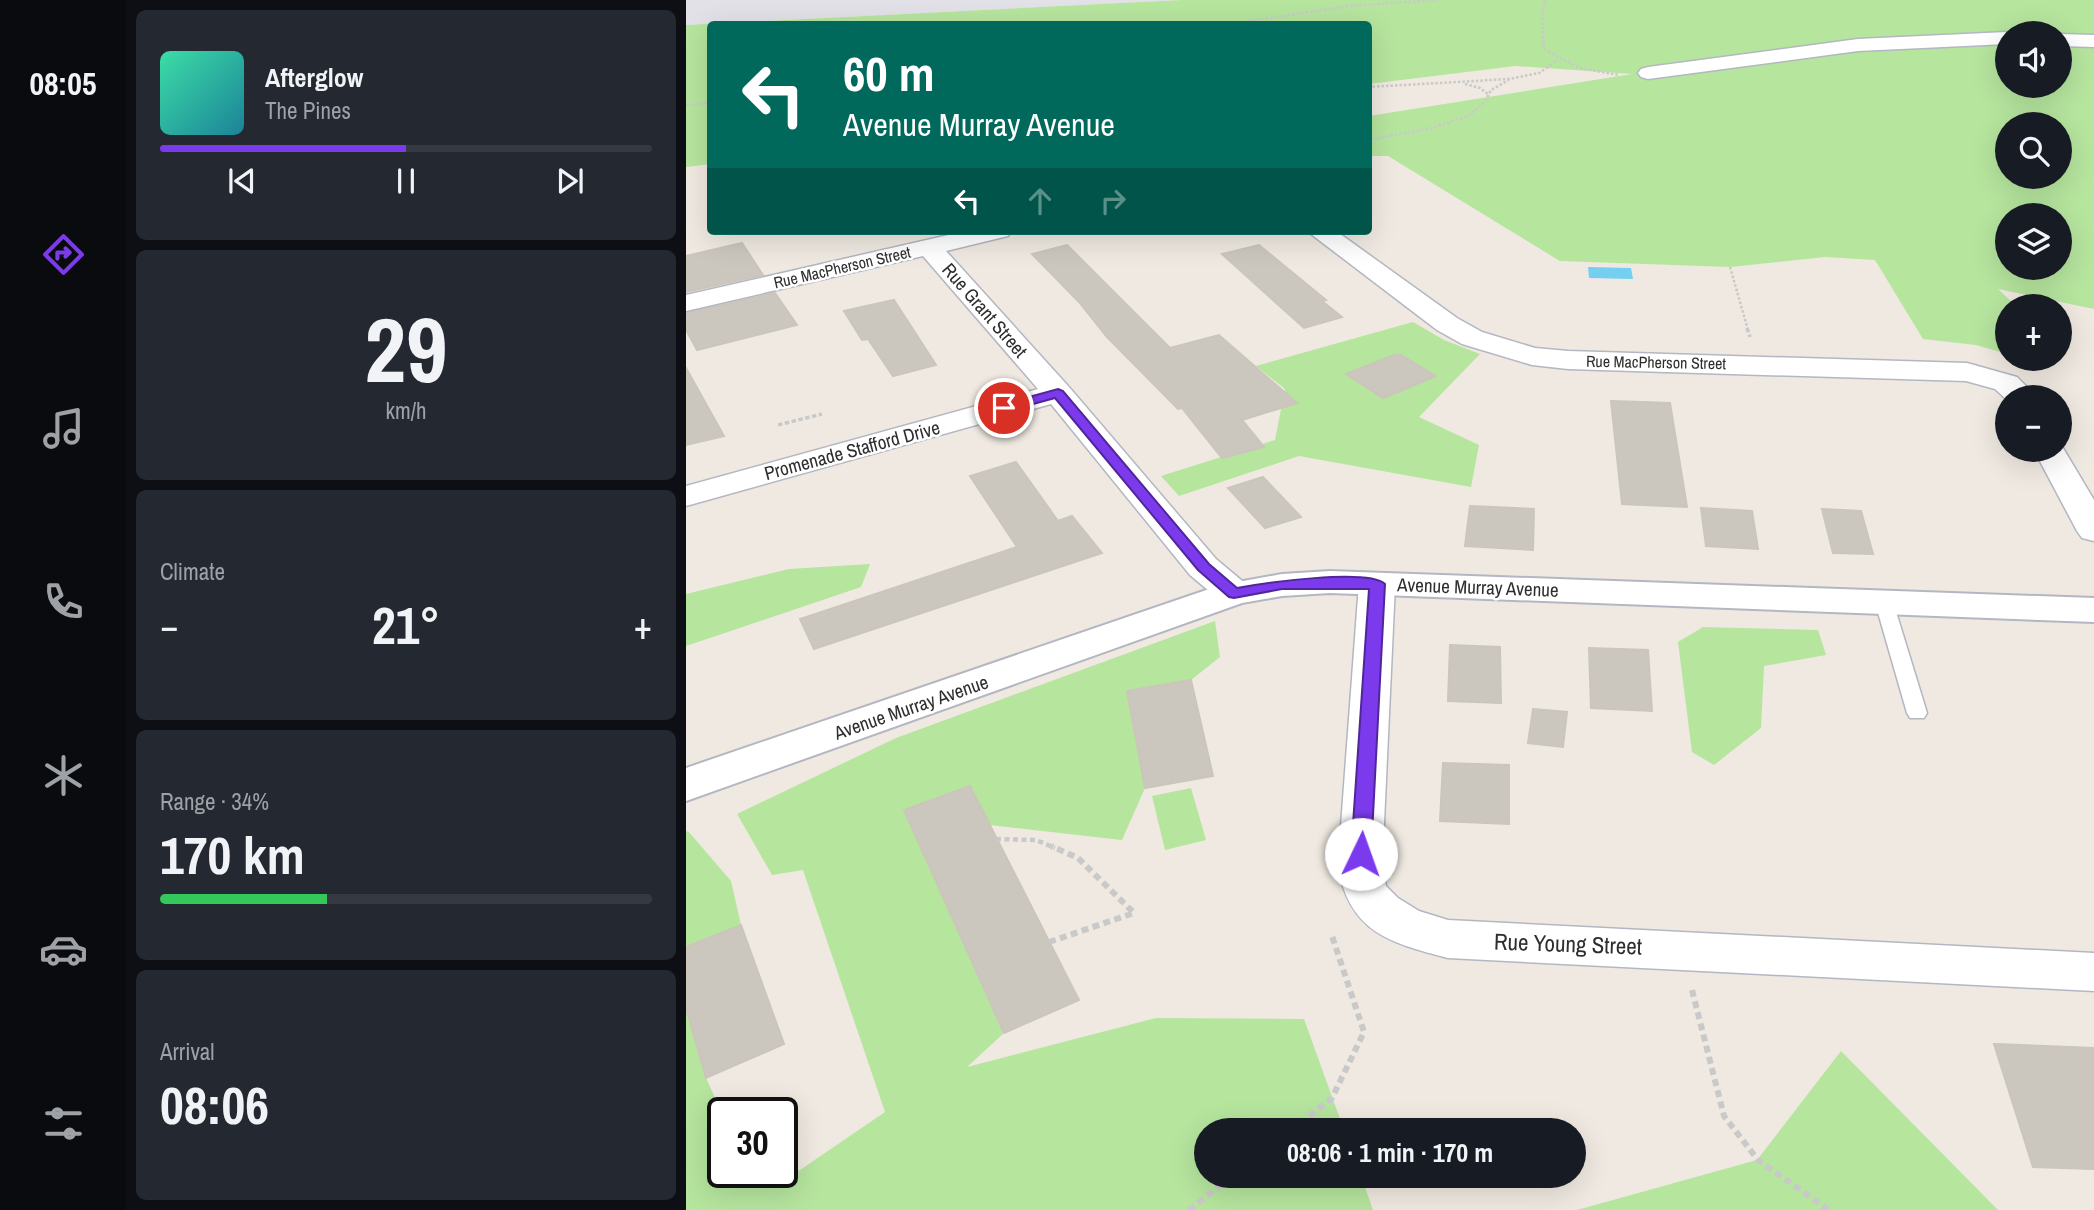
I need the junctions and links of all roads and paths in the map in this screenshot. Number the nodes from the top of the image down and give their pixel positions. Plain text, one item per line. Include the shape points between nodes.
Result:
1 (1437, 0) edge
2 (1545, 0) edge
3 (1250, 21) edge
4 (1995, 39) edge
5 (2072, 40) edge
6 (2094, 41) edge
7 (1558, 60) junction
8 (1648, 72) joint
9 (1509, 79) junction
10 (1453, 83) junction
11 (1372, 87) edge
12 (1489, 95) junction
13 (707, 103) edge
14 (686, 105) edge
15 (1372, 139) edge
16 (982, 235) edge
17 (1325, 235) edge
18 (929, 247) junction
19 (1730, 267) dead end
20 (686, 303) edge
21 (1758, 365) junction
22 (2008, 385) edge
23 (1058, 393) junction
24 (822, 414) dead end
25 (778, 425) dead end
26 (2057, 462) edge
27 (686, 496) edge
28 (2094, 531) edge
29 (1377, 584) junction
30 (1234, 593) junction
31 (1884, 603) junction
32 (2094, 610) edge
33 (1917, 713) dead end
34 (686, 785) edge
35 (996, 839) dead end
36 (1332, 936) dead end
37 (1049, 942) dead end
38 (2094, 972) edge
39 (1691, 988) dead end
40 (1306, 1118) edge
41 (1217, 1188) edge
42 (1189, 1210) edge
43 (1829, 1210) edge

1 - 3 path via 1348,6
2 - 7 path via 1544,50
4 - 8 street via 1858,45
5 - 6 street
7 - 8 path via 1604,75
7 - 9 path via 1539,73
9 - 10 path
9 - 12 path
10 - 11 path
10 - 12 path via 1471,85
12 - 15 path via 1468,116
13 - 14 path
16 - 18 street, Rue MacPherson Street
17 - 21 street, Rue MacPherson Street via 1447,324 1501,348 1568,360
18 - 20 street, Rue MacPherson Street
18 - 23 street, Rue Grant Street
19 - 21 path
21 - 22 street, Rue MacPherson Street via 1967,372
23 - 27 street, Promenade Stafford Drive
23 - 30 street, Rue Grant Street via 1203,567
24 - 25 path
26 - 28 street
29 - 30 street, Avenue Murray Avenue via 1282,585
29 - 31 street, Avenue Murray Avenue
29 - 38 street, Rue Young Street via 1360,866 1366,892 1378,908 1399,922 1448,939
30 - 34 street, Avenue Murray Avenue
31 - 32 street, Avenue Murray Avenue
31 - 33 lane
35 - 37 path via 1036,840 1078,858 1134,913
36 - 40 path via 1364,1032 1332,1098
39 - 43 path via 1724,1116 1758,1160
41 - 42 path

